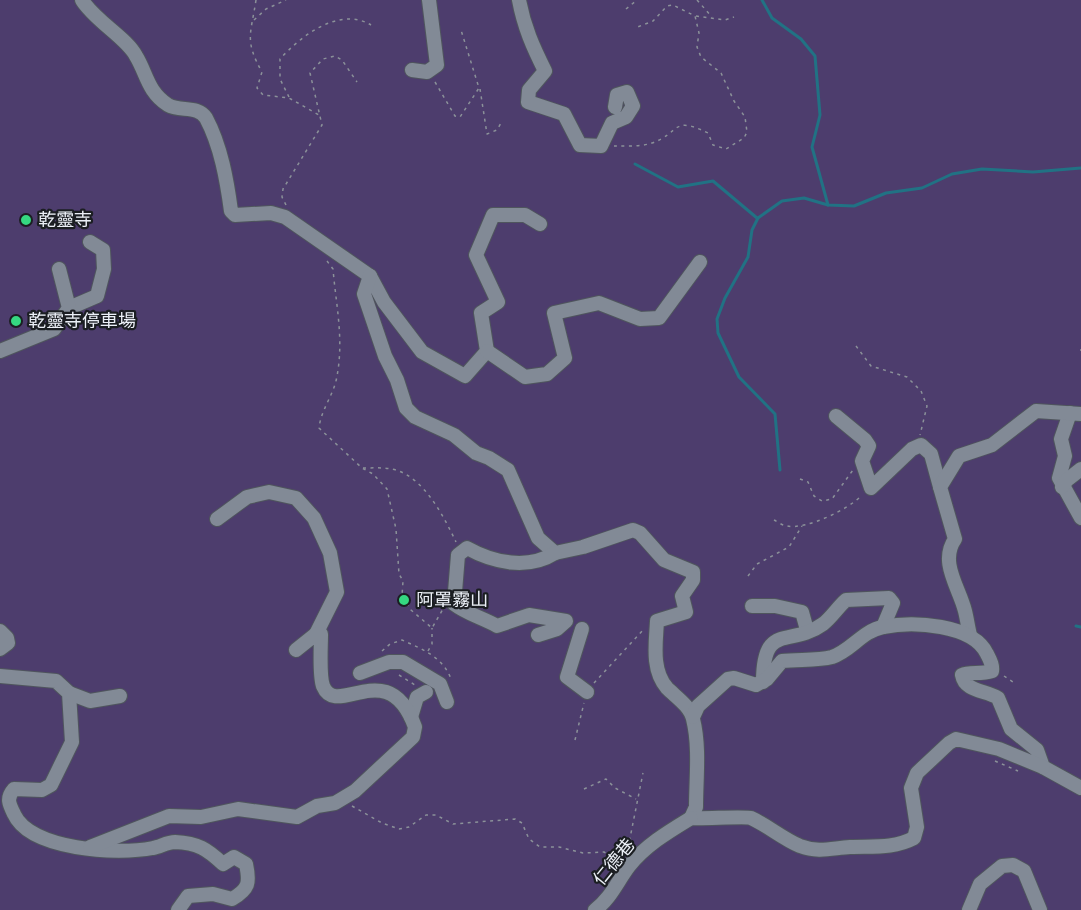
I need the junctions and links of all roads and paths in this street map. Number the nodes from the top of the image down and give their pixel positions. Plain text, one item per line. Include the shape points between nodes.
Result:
1 (82, 0) edge
2 (256, 0) edge
3 (286, 0) edge
4 (429, 0) edge
5 (519, 0) edge
6 (638, 0) edge
7 (698, 0) edge
8 (627, 9) dead end
9 (695, 16) junction
10 (712, 17) junction
11 (734, 17) dead end
12 (253, 21) junction
13 (371, 25) dead end
14 (635, 28) dead end
15 (461, 30) dead end
16 (437, 65) junction
17 (412, 70) dead end
18 (357, 82) dead end
19 (479, 88) junction
20 (289, 98) junction
21 (615, 107) dead end
22 (320, 115) junction
23 (501, 123) dead end
24 (601, 146) junction
25 (285, 217) junction
26 (540, 224) dead end
27 (90, 242) dead end
28 (322, 243) junction
29 (700, 262) dead end
30 (59, 269) dead end
31 (370, 276) junction
32 (69, 308) junction
33 (856, 346) dead end
34 (0, 351) edge
35 (487, 351) junction
36 (1076, 414) edge
37 (836, 416) dead end
38 (921, 445) junction
39 (862, 460) junction
40 (362, 468) junction
41 (1081, 469) edge
42 (801, 479) dead end
43 (940, 487) junction
44 (1062, 487) junction
45 (871, 488) junction
46 (1081, 518) edge
47 (217, 519) dead end
48 (774, 520) dead end
49 (802, 525) junction
50 (461, 550) junction
51 (555, 553) junction
52 (748, 576) dead end
53 (454, 604) junction
54 (752, 606) dead end
55 (657, 621) junction
56 (883, 627) junction
57 (432, 628) junction
58 (582, 629) dead end
59 (807, 630) junction
60 (0, 631) edge
61 (316, 634) junction
62 (538, 635) dead end
63 (970, 635) junction
64 (0, 649) edge
65 (296, 650) dead end
66 (427, 652) dead end
67 (360, 672) dead end
68 (0, 676) edge
69 (763, 682) junction
70 (426, 692) dead end
71 (587, 692) junction
72 (69, 693) junction
73 (120, 696) dead end
74 (447, 702) dead end
75 (411, 717) junction
76 (693, 717) junction
77 (575, 740) dead end
78 (1043, 767) junction
79 (643, 773) dead end
80 (584, 789) dead end
81 (1081, 789) edge
82 (637, 799) junction
83 (335, 803) junction
84 (691, 818) junction
85 (85, 849) junction
86 (629, 867) junction
87 (178, 910) edge
88 (595, 910) edge
89 (969, 910) edge
90 (1040, 910) edge

1 - 25 street via 129,46 137,56 145,81 167,104 194,109 205,116 226,174 231,211 235,215 271,213
2 - 12 path
3 - 12 path via 266,9
4 - 16 street
5 - 24 street via 523,23 545,71 529,90 528,102 564,114 580,146
6 - 8 path
7 - 10 path
9 - 10 path
9 - 14 path via 667,6 653,21
9 - 24 path via 701,57 721,73 746,117 744,138 726,150 713,145 708,133 683,124 654,142
10 - 11 path
12 - 20 path via 251,53 262,72 257,88 263,95
13 - 20 path via 349,18 298,39 280,59 280,78
15 - 19 path
16 - 17 street via 427,72
16 - 19 path via 432,75 455,116 460,117
18 - 22 path via 342,60 334,56 315,66 310,73 311,84
19 - 23 path via 487,134 497,130
20 - 22 path
21 - 24 street via 618,95 627,92 633,106 627,117 612,123
22 - 25 path via 318,134 283,189 288,210
25 - 28 street
26 - 35 street via 525,215 493,215 476,255 498,302 481,313
27 - 32 street via 103,250 104,269 97,296
28 - 31 street
28 - 40 path via 325,259 333,269 341,330 338,376 319,428
29 - 35 street via 659,318 640,319 599,303 554,313 565,358 547,374 525,377
30 - 32 street
31 - 35 street via 384,302 422,352 465,376
31 - 51 street via 364,294 406,408 415,417 454,435 476,453 508,470 538,538
32 - 34 street via 54,329
33 - 38 path via 871,366 907,377 921,391 927,406 920,430
36 - 43 street via 1036,411 992,445 959,456
36 - 44 street via 1061,438 1065,456 1059,478
37 - 39 street via 869,446
38 - 43 street via 932,454
38 - 45 street
39 - 42 path via 832,499 822,501 814,496 808,482
39 - 45 street
40 - 50 path via 399,470 412,479 436,500
40 - 57 path via 387,489 396,528 402,596 411,610
41 - 44 street
43 - 63 street via 955,539 948,548 950,570
44 - 46 street
45 - 49 path via 853,505
47 - 61 street via 247,497 269,492 296,498 314,518 330,553 337,592
48 - 49 path via 788,526
49 - 52 path via 789,547 758,564
50 - 51 street via 467,548 495,560 529,564
50 - 53 street
51 - 55 street via 633,530 640,533 664,560 693,572 693,580 682,596 686,612
53 - 57 path via 447,605
53 - 62 street via 497,626 529,615 566,621 557,629
54 - 59 street via 802,612
55 - 71 path via 639,632
55 - 76 street via 657,670
56 - 59 street via 893,603 889,598 846,600 822,624
56 - 63 street via 936,625
56 - 69 street via 864,634 833,657 782,661
57 - 66 path via 432,644
58 - 71 street via 567,677
59 - 69 street via 771,643
60 - 64 street via 8,643
61 - 65 street
61 - 75 street via 321,634 324,686 331,694 340,698 382,689 400,699
63 - 78 street via 982,644 992,671 981,675 966,673 962,680 998,698 1011,729 1037,750
67 - 74 street via 390,662 404,662 440,684
68 - 72 street via 56,681
69 - 76 street via 756,685 734,678 728,680 698,706
70 - 75 street via 417,697
71 - 77 path
72 - 73 street via 90,701
72 - 85 street via 72,742 51,785 42,790 14,789 8,801 18,824 26,831
75 - 83 street via 413,737 356,791
76 - 84 street via 696,807
78 - 81 street
78 - 84 street via 999,749 956,740 949,743 917,773 911,788 917,827 914,838 877,848 849,847 822,852 772,832 750,817
79 - 82 path
80 - 82 path via 606,779 615,789
82 - 86 path via 626,857
83 - 85 street via 317,806 297,817 238,809 201,817 169,816
83 - 86 path via 357,806 399,829 426,815 436,815 453,824 516,819 540,847 604,852
84 - 86 street, 仁德巷 via 658,837
85 - 87 street via 152,848 173,842 206,847 223,864 234,857 246,864 249,881 243,892 232,899 213,894 188,896
86 - 88 street, 仁德巷 via 612,894
89 - 90 street via 980,884 1002,866 1013,865 1024,871

